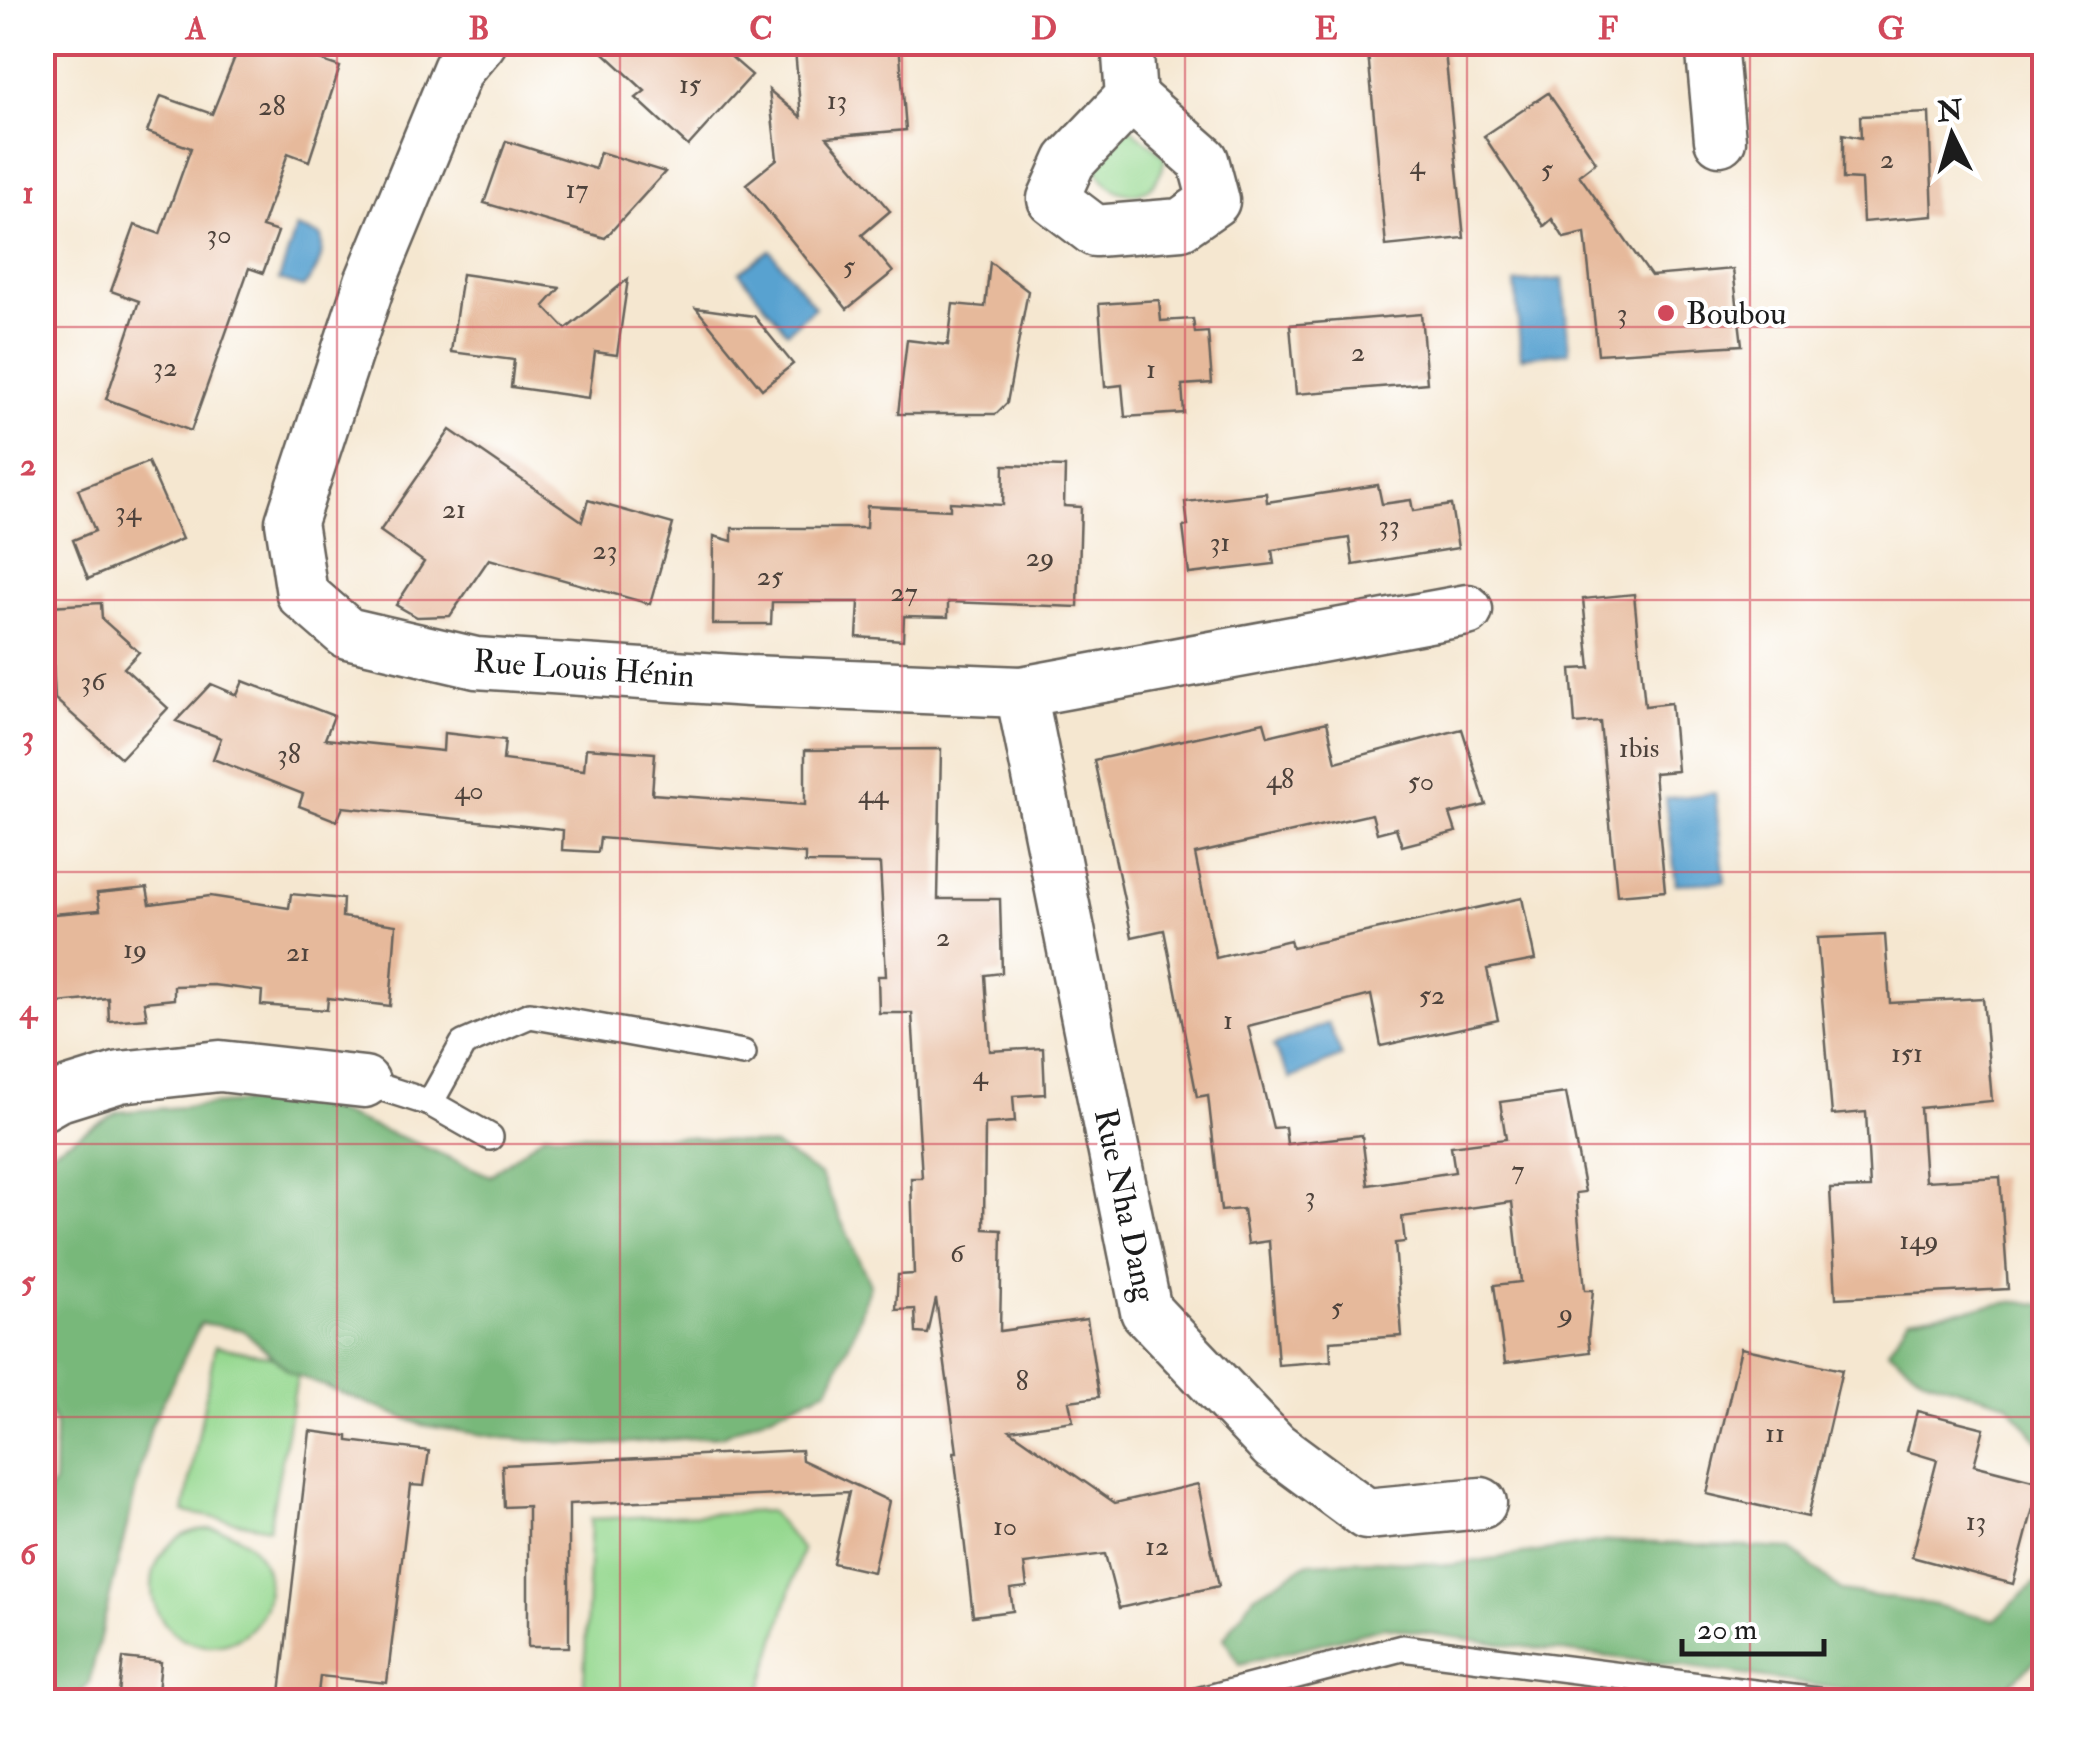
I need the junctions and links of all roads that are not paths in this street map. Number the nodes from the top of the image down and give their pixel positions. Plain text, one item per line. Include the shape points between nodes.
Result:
1 (481, 42) edge
2 (1127, 42) edge
3 (1711, 42) edge
4 (1131, 97) dead end
5 (1720, 140) dead end
6 (1467, 610) dead end
7 (1021, 692) junction
8 (743, 1053) dead end
9 (364, 1082) joint
10 (430, 1103) junction
11 (42, 1104) edge
12 (490, 1138) dead end
13 (1481, 1503) dead end
14 (1193, 1702) edge
15 (1825, 1702) edge

1 - 7 street, Rue Louis Hénin via 458,69 370,282 291,522 302,594 347,633 476,662
2 - 4 street
3 - 5 street
6 - 7 street, Rue Louis Hénin
7 - 13 street, Rue Nha Dang via 1146,1311 1274,1446 1366,1514
8 - 10 lane via 530,1016 462,1044
9 - 10 lane
9 - 11 street via 220,1066 120,1077
10 - 12 lane
14 - 15 lane via 1402,1648

